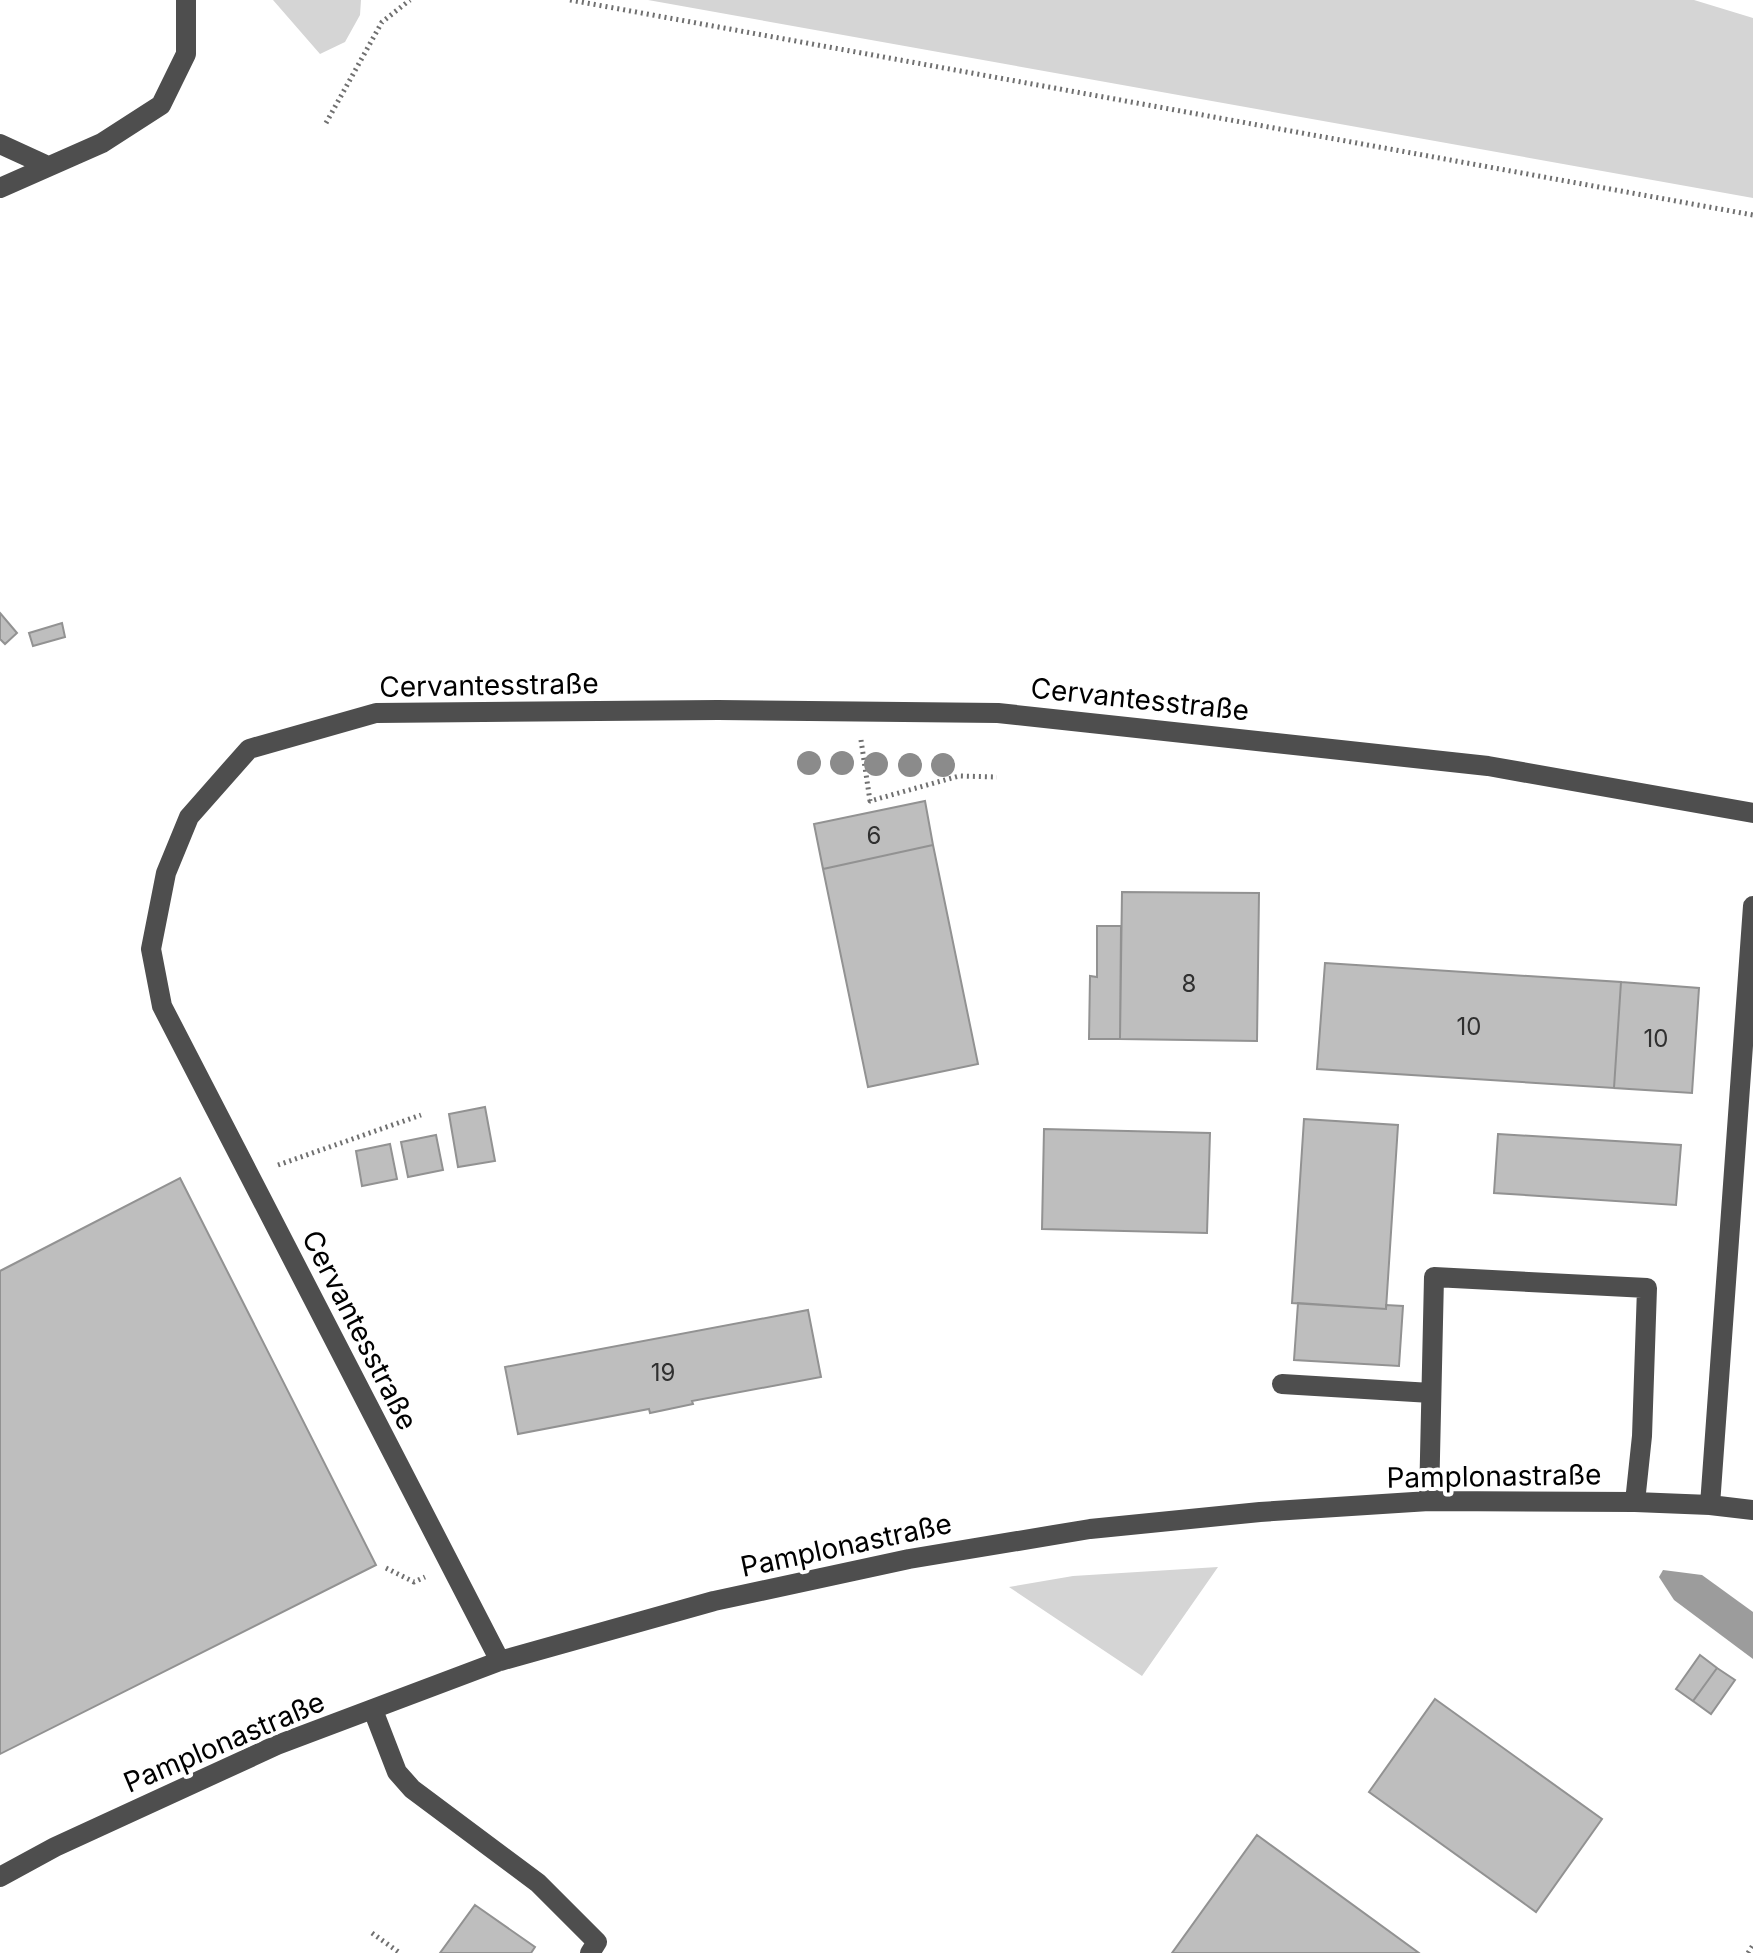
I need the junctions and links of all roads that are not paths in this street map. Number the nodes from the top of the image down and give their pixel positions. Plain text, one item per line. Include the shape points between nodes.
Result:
1 (186, 0) edge
2 (0, 144) edge
3 (48, 166) junction
4 (0, 188) edge
5 (1753, 813) edge
6 (1753, 906) edge
7 (1282, 1384) dead end
8 (1431, 1393) junction
9 (1429, 1501) junction
10 (1635, 1502) junction
11 (1710, 1505) junction
12 (1753, 1510) edge
13 (500, 1661) junction
14 (373, 1710) junction
15 (0, 1877) edge
16 (590, 1953) edge

1 - 3 street via 186,54 161,105 102,143
2 - 3 street
3 - 4 street
5 - 13 street, Cervantesstraße via 1488,766 998,713 376,713 249,749 189,817 166,873 151,949 162,1006
6 - 11 street
7 - 8 street
8 - 9 street
8 - 10 street via 1434,1277 1647,1288
9 - 10 street, Pamplonastraße
9 - 13 street, Pamplonastraße via 1090,1529 909,1559 714,1601
10 - 11 street, Pamplonastraße
11 - 12 street, Pamplonastraße
13 - 14 street, Pamplonastraße
14 - 15 street, Pamplonastraße via 277,1745
14 - 16 street via 397,1772 412,1789 538,1883 597,1942

